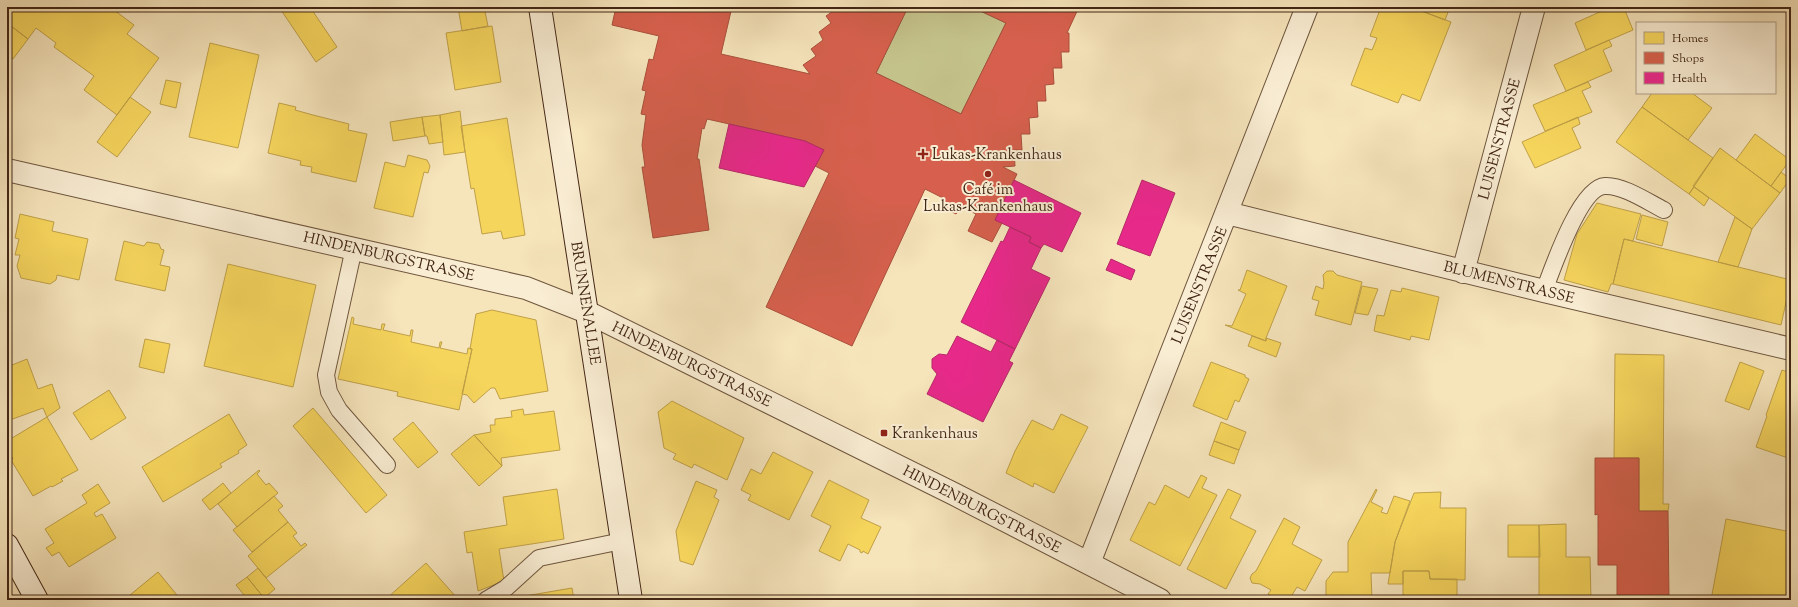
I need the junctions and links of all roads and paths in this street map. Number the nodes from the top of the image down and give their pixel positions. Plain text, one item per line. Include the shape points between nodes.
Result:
1 (540, 7) edge
2 (1307, 7) edge
3 (1534, 7) edge
4 (7, 170) edge
5 (1664, 210) dead end
6 (1227, 214) junction
7 (354, 248) junction
8 (1463, 272) junction
9 (1544, 291) junction
10 (587, 312) junction
11 (1791, 349) edge
12 (387, 465) dead end
13 (622, 541) junction
14 (7, 545) edge
15 (1089, 563) junction
16 (38, 600) edge
17 (486, 600) edge
18 (631, 600) edge
19 (1160, 600) edge

1 - 10 street, BRUNNENALLEE
2 - 6 street, LUISENSTRASSE
3 - 8 street, LUISENSTRASSE
4 - 7 street, HINDENBURGSTRASSE
5 - 9 lane via 1621,189 1604,186 1594,190 1565,235
6 - 8 street, BLUMENSTRASSE
6 - 15 street, LUISENSTRASSE
7 - 10 street, HINDENBURGSTRASSE via 526,288
7 - 12 lane via 326,375 329,392 339,410
8 - 9 street, BLUMENSTRASSE
9 - 11 street, BLUMENSTRASSE
10 - 13 street, BRUNNENALLEE
10 - 15 street, HINDENBURGSTRASSE
13 - 17 lane via 539,558 506,588
13 - 18 street, BRUNNENALLEE
14 - 16 street
15 - 19 street, HINDENBURGSTRASSE

